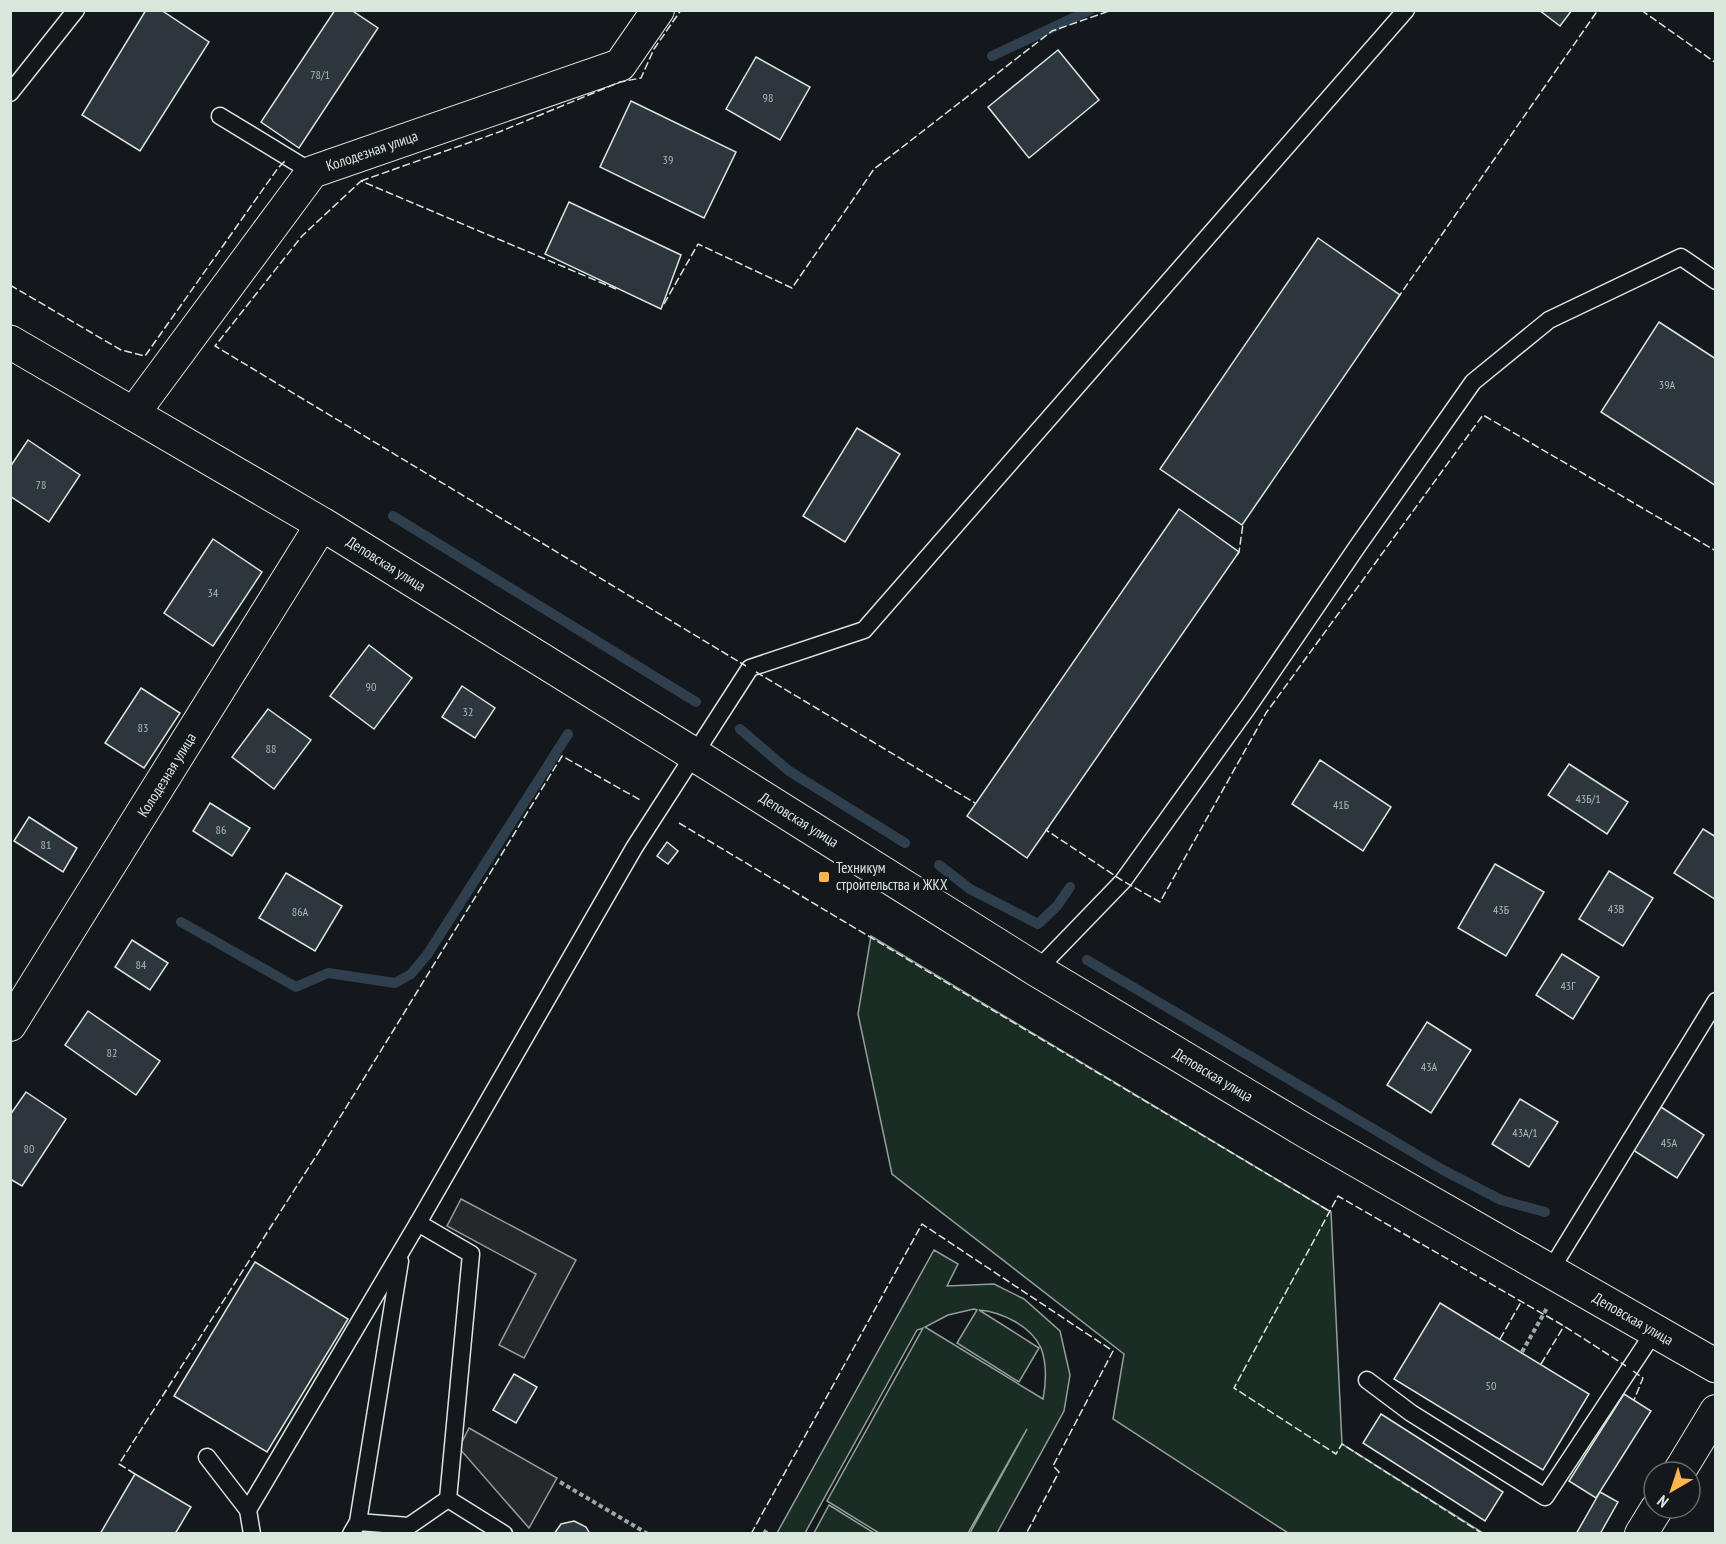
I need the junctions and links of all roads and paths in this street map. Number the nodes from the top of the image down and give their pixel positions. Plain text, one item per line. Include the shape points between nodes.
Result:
1 (76, 10) edge
2 (658, 10) edge
3 (1406, 10) edge
4 (10, 93) edge
5 (220, 116) dead end
6 (312, 172) junction
7 (1716, 281) edge
8 (10, 342) edge
9 (134, 414) junction
10 (322, 524) junction
11 (695, 755) junction
12 (1037, 970) junction
13 (1716, 1001) edge
14 (10, 1025) edge
15 (418, 1223) junction
16 (401, 1252) junction
17 (1557, 1275) junction
18 (1654, 1332) junction
19 (1521, 1352) dead end
20 (1716, 1366) edge
21 (1367, 1380) dead end
22 (1716, 1411) edge
23 (207, 1457) dead end
24 (1686, 1460) edge
25 (560, 1482) dead end
26 (448, 1499) junction
27 (248, 1510) junction
28 (1649, 1520) edge
29 (355, 1528) edge
30 (252, 1533) edge
31 (504, 1533) edge
32 (648, 1533) edge
33 (1641, 1533) edge

1 - 4 lane
2 - 6 street, Колодезная улица via 620,65
3 - 11 lane via 864,630 750,668
5 - 6 lane
6 - 9 street, Колодезная улица
7 - 12 lane via 1681,258 1549,320 1473,382 1123,881
8 - 9 street, Деповская улица
9 - 10 street, Деповская улица
10 - 11 street, Деповская улица
10 - 14 street, Колодезная улица
11 - 12 street, Деповская улица
11 - 15 lane via 634,848
12 - 17 street, Деповская улица
13 - 17 lane
15 - 16 lane
15 - 26 lane via 471,1254
16 - 27 lane
16 - 29 lane
17 - 18 street, Деповская улица
17 - 19 path
18 - 20 street, Деповская улица
18 - 21 lane via 1545,1497 1411,1413
22 - 24 street
23 - 27 lane
25 - 32 path
26 - 29 lane via 409,1526
26 - 31 lane
27 - 30 lane
28 - 33 street

